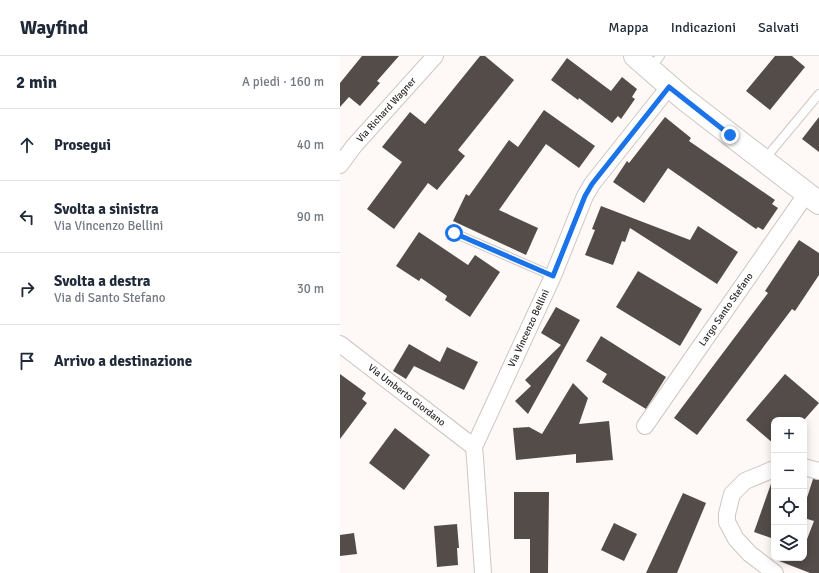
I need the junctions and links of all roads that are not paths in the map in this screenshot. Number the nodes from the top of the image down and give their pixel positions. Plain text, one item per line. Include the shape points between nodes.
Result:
1 (435, 56) edge
2 (648, 60) edge
3 (669, 87) junction
4 (819, 94) edge
5 (764, 161) junction
6 (340, 165) edge
7 (813, 198) edge
8 (454, 233) dead end
9 (553, 276) junction
10 (340, 344) edge
11 (645, 426) dead end
12 (474, 447) junction
13 (807, 468) edge
14 (771, 470) edge
15 (819, 471) edge
16 (483, 573) edge
17 (775, 573) edge

1 - 6 street, Via Richard Wagner
2 - 3 street
3 - 5 street
3 - 9 street, Via Vincenzo Bellini via 592,184
4 - 5 lane
5 - 7 street
7 - 11 street, Largo Santo Stefano
8 - 9 lane
9 - 12 street, Via Vincenzo Bellini
10 - 12 street, Via Umberto Giordano
12 - 16 street, Via Vincenzo Bellini
13 - 15 street
14 - 17 street via 745,481 732,494 727,522 736,539 750,554

